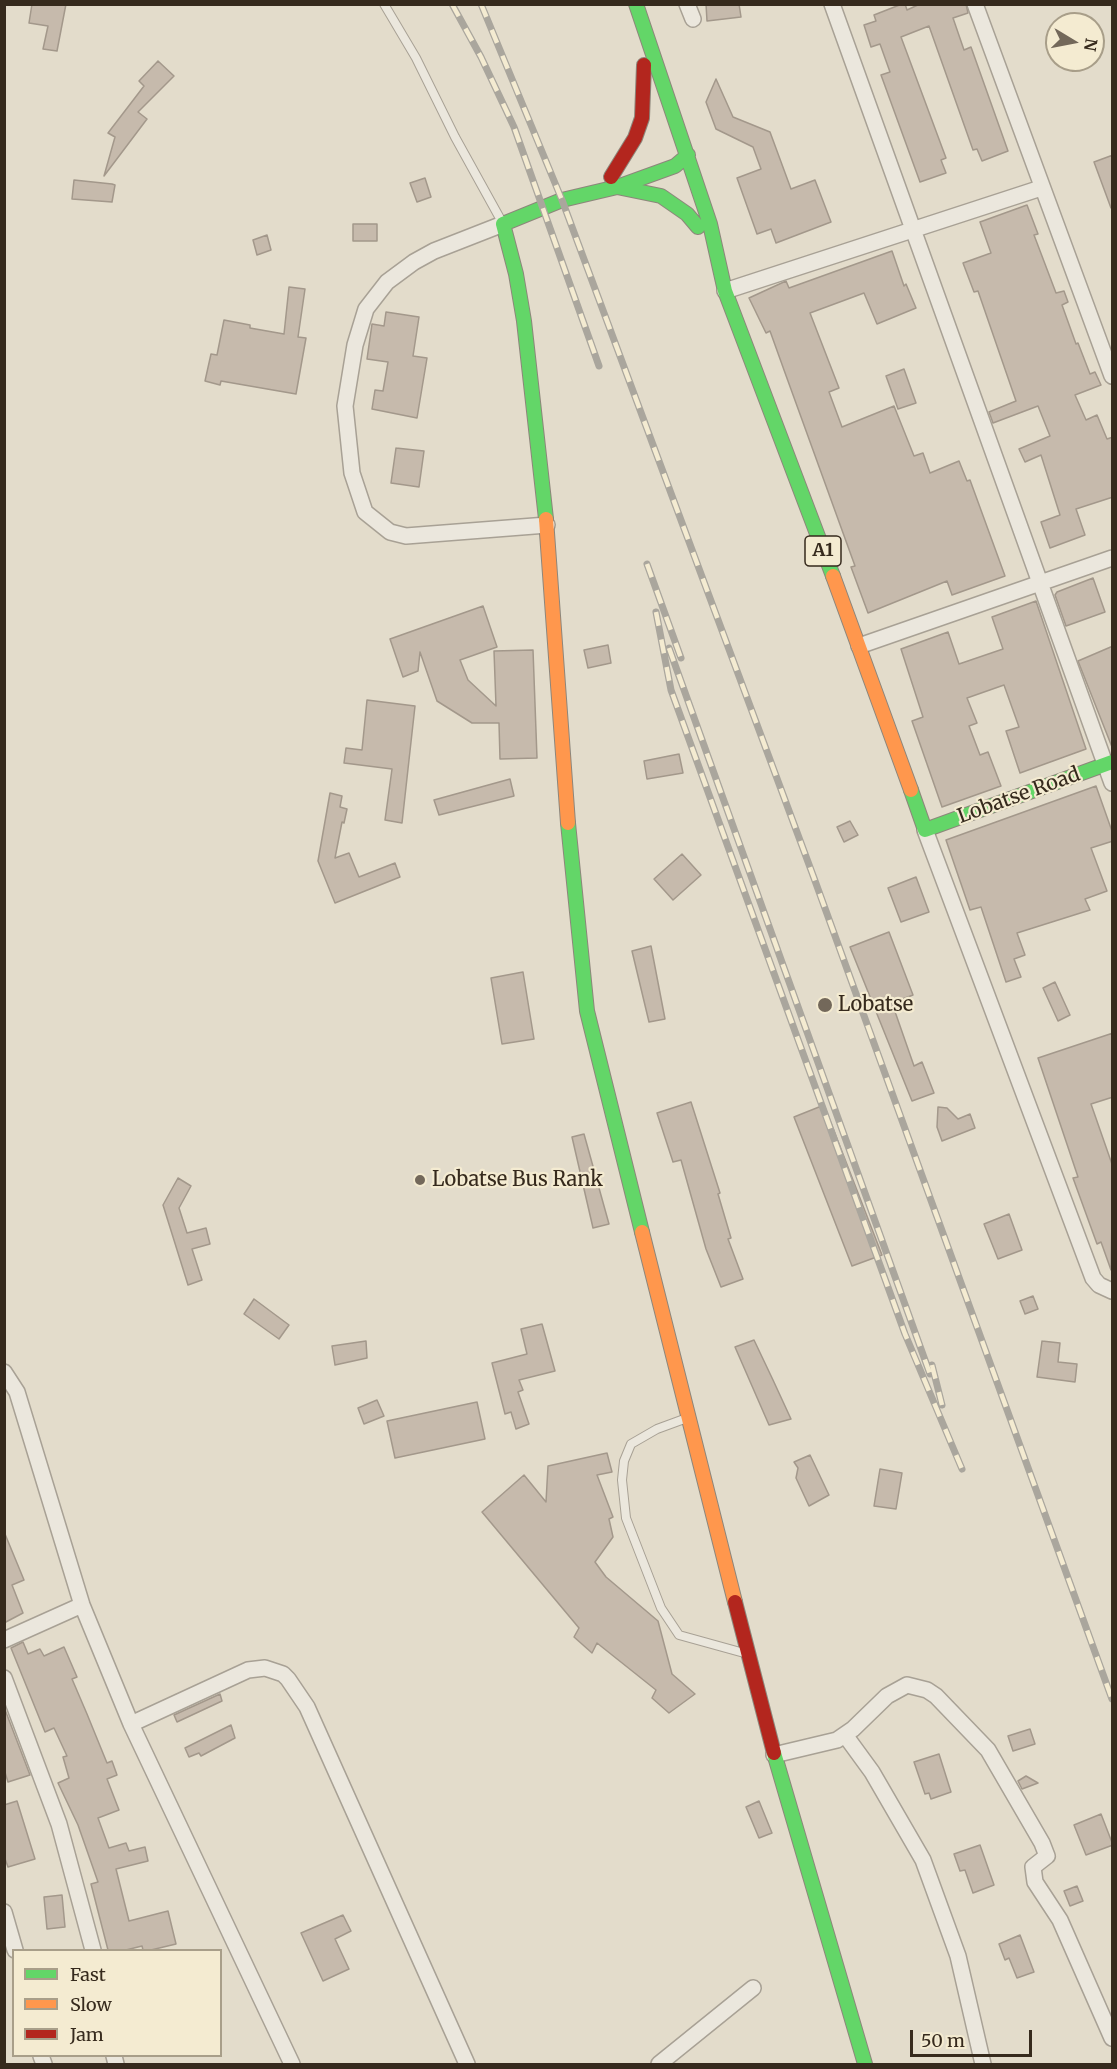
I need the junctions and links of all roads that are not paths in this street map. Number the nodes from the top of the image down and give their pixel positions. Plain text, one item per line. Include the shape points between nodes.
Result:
1 (384, 4) edge
2 (628, 4) edge
3 (636, 4) edge
4 (687, 4) edge
5 (975, 4) edge
6 (835, 5) edge
7 (693, 20) dead end
8 (644, 65) junction
9 (660, 121) dead end
10 (688, 155) junction
11 (673, 160) junction
12 (614, 182) junction
13 (1041, 188) junction
14 (503, 224) junction
15 (698, 227) junction
16 (912, 230) junction
17 (720, 273) junction
18 (725, 291) junction
19 (1113, 376) edge
20 (547, 525) junction
21 (1113, 558) edge
22 (1039, 584) junction
23 (859, 646) junction
24 (1109, 763) edge
25 (1113, 783) edge
26 (926, 830) junction
27 (1113, 1291) edge
28 (4, 1372) edge
29 (688, 1418) junction
30 (82, 1605) junction
31 (4, 1640) edge
32 (748, 1654) junction
33 (4, 1678) edge
34 (131, 1724) junction
35 (844, 1736) junction
36 (774, 1755) junction
37 (4, 1912) edge
38 (15, 1949) edge
39 (93, 1949) edge
40 (753, 1988) dead end
41 (1113, 2038) edge
42 (292, 2064) edge
43 (467, 2064) edge
44 (659, 2064) edge
45 (865, 2064) edge
46 (983, 2064) edge

1 - 14 lane
2 - 8 main road
3 - 10 main road, A1
4 - 7 street
5 - 13 street
6 - 16 street
8 - 9 main road
8 - 12 main road via 642,118
10 - 11 main road
10 - 17 main road, A1 via 710,224
11 - 12 main road
11 - 15 main road, A1
12 - 14 main road
12 - 15 main road via 662,196
13 - 16 street
13 - 19 street
14 - 20 main road via 524,321
14 - 20 street via 414,262 387,282 366,309 354,345 345,405 352,473 365,512 398,534
15 - 17 main road, A1
16 - 18 street
16 - 22 street
17 - 18 main road, A1
18 - 23 main road, A1
20 - 29 main road via 567,813 585,995
21 - 22 street
22 - 23 street
22 - 24 street
23 - 26 main road, A1
24 - 25 street
24 - 26 main road, Lobatse Road
26 - 27 street via 1093,1278
28 - 30 street via 17,1392
29 - 32 main road
29 - 32 lane via 631,1444 622,1480 626,1518 661,1608 680,1635
30 - 31 street
30 - 34 street
32 - 36 main road
33 - 39 street via 59,1824
34 - 42 street
34 - 43 street via 248,1670 265,1668 288,1679 322,1739
35 - 36 street
35 - 41 street via 886,1696 907,1685 936,1696 977,1736 1042,1843 1047,1856 1033,1868 1035,1882 1060,1920
35 - 46 street via 872,1772 923,1860 958,1956
36 - 45 main road
37 - 38 street
40 - 44 street

